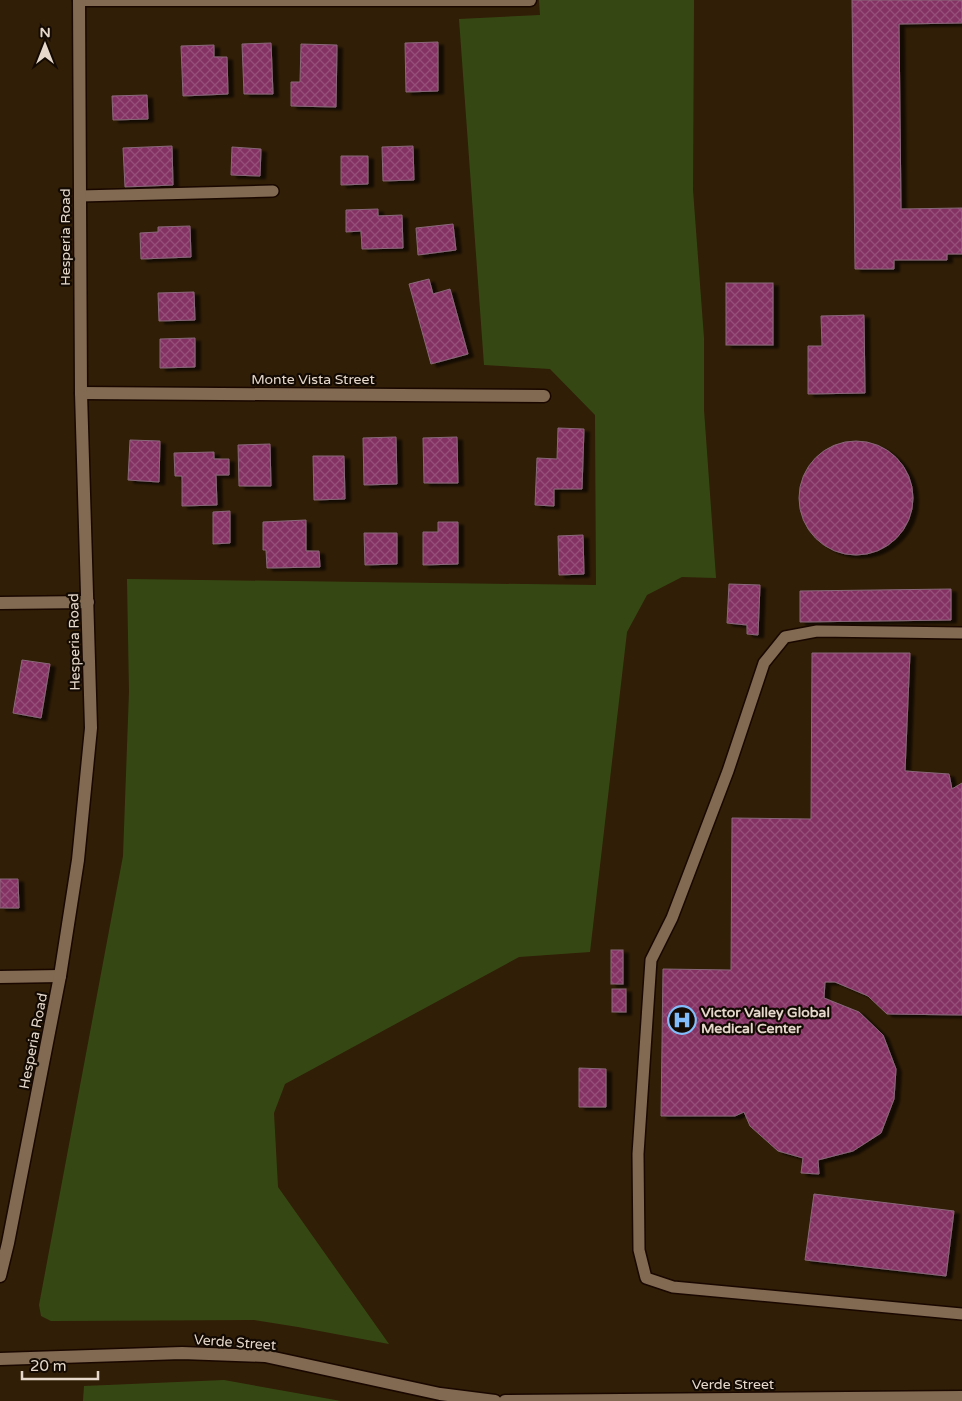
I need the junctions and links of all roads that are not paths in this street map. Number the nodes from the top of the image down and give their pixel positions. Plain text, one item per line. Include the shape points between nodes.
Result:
1 (79, 0) edge
2 (530, 0) edge
3 (273, 191) dead end
4 (80, 196) junction
5 (81, 393) junction
6 (544, 396) dead end
7 (88, 602) junction
8 (0, 603) edge
9 (962, 634) edge
10 (60, 976) junction
11 (0, 977) edge
12 (0, 1276) edge
13 (962, 1314) edge
14 (0, 1359) edge
15 (962, 1397) edge
16 (495, 1401) edge
17 (505, 1401) edge

1 - 2 street
1 - 4 street, Hesperia Road
3 - 4 lane
4 - 5 street, Hesperia Road
5 - 6 street, Monte Vista Street
5 - 7 street, Hesperia Road
7 - 8 street
7 - 10 street, Hesperia Road via 91,728 78,860
9 - 13 lane via 817,631 784,637 764,664 676,910 651,960 638,1154 639,1250 646,1278 673,1288
10 - 11 street
10 - 12 street, Hesperia Road
14 - 16 street, Verde Street via 182,1353 265,1356 440,1394
15 - 17 street, Verde Street

